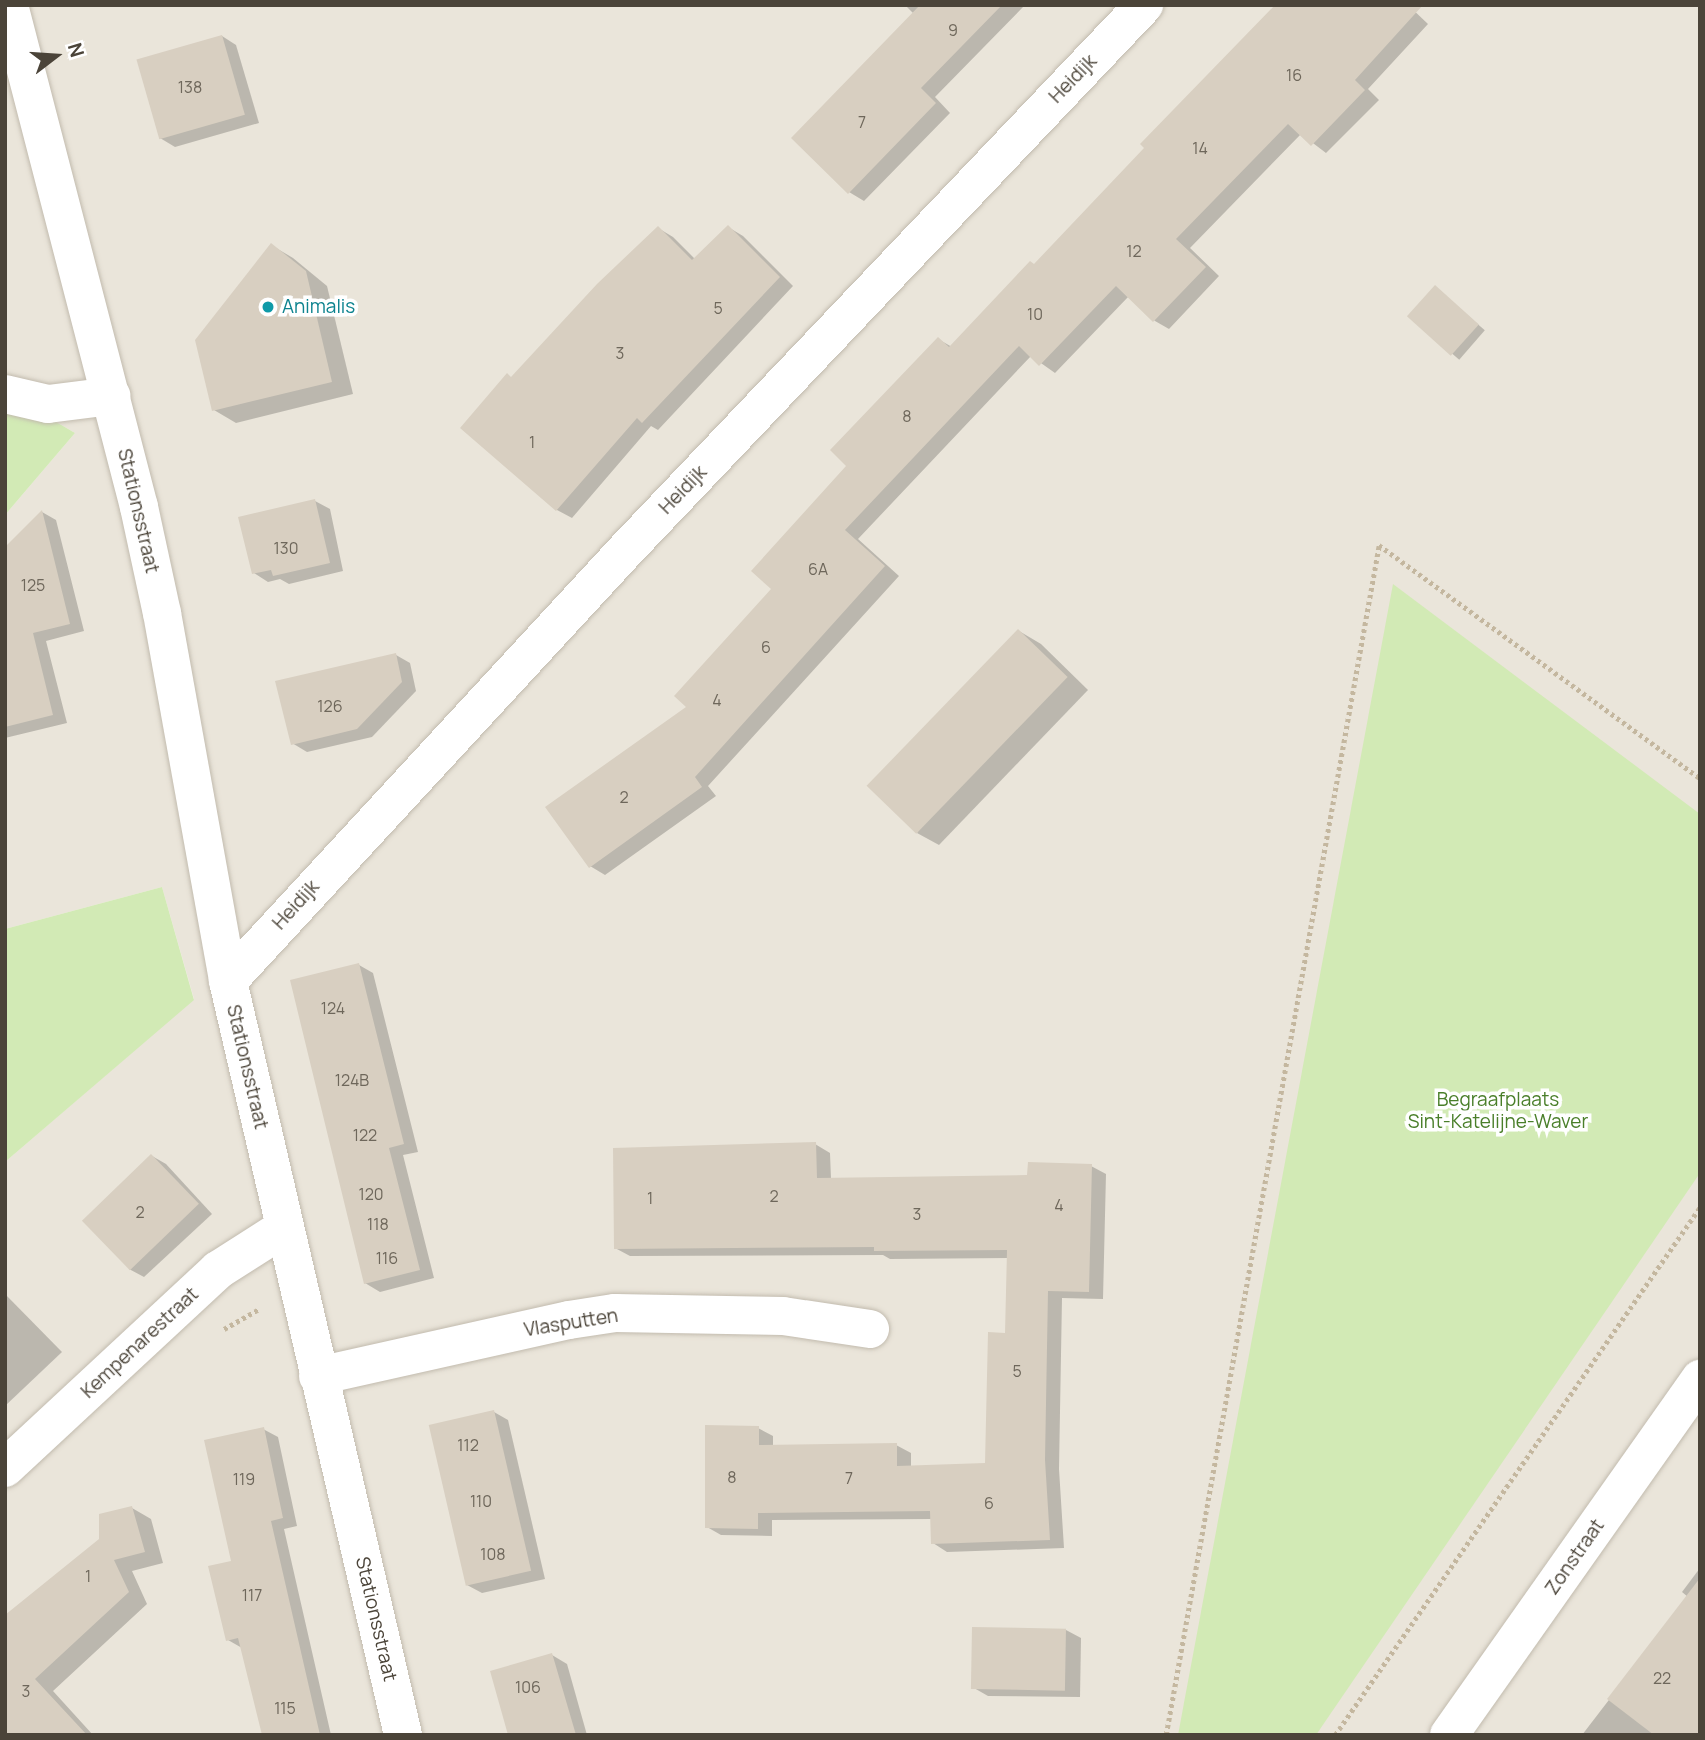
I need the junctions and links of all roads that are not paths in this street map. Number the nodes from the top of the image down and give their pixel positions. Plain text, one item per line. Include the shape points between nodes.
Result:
1 (9, 5) edge
2 (1144, 5) edge
3 (5, 394) edge
4 (111, 396) junction
5 (228, 981) junction
6 (284, 1228) junction
7 (870, 1329) dead end
8 (318, 1376) junction
9 (1700, 1379) edge
10 (5, 1468) edge
11 (403, 1735) edge
12 (1449, 1735) edge

1 - 4 street, Stationsstraat
2 - 5 street, Heidijk via 615,562
3 - 4 street via 48,404
4 - 5 street, Stationsstraat via 162,613
5 - 6 street, Stationsstraat
6 - 8 street, Stationsstraat
6 - 10 street, Kempenarestraat via 218,1270
7 - 8 street, Vlasputten via 783,1316 615,1314 569,1320
8 - 11 street, Stationsstraat
9 - 12 street, Zonstraat

